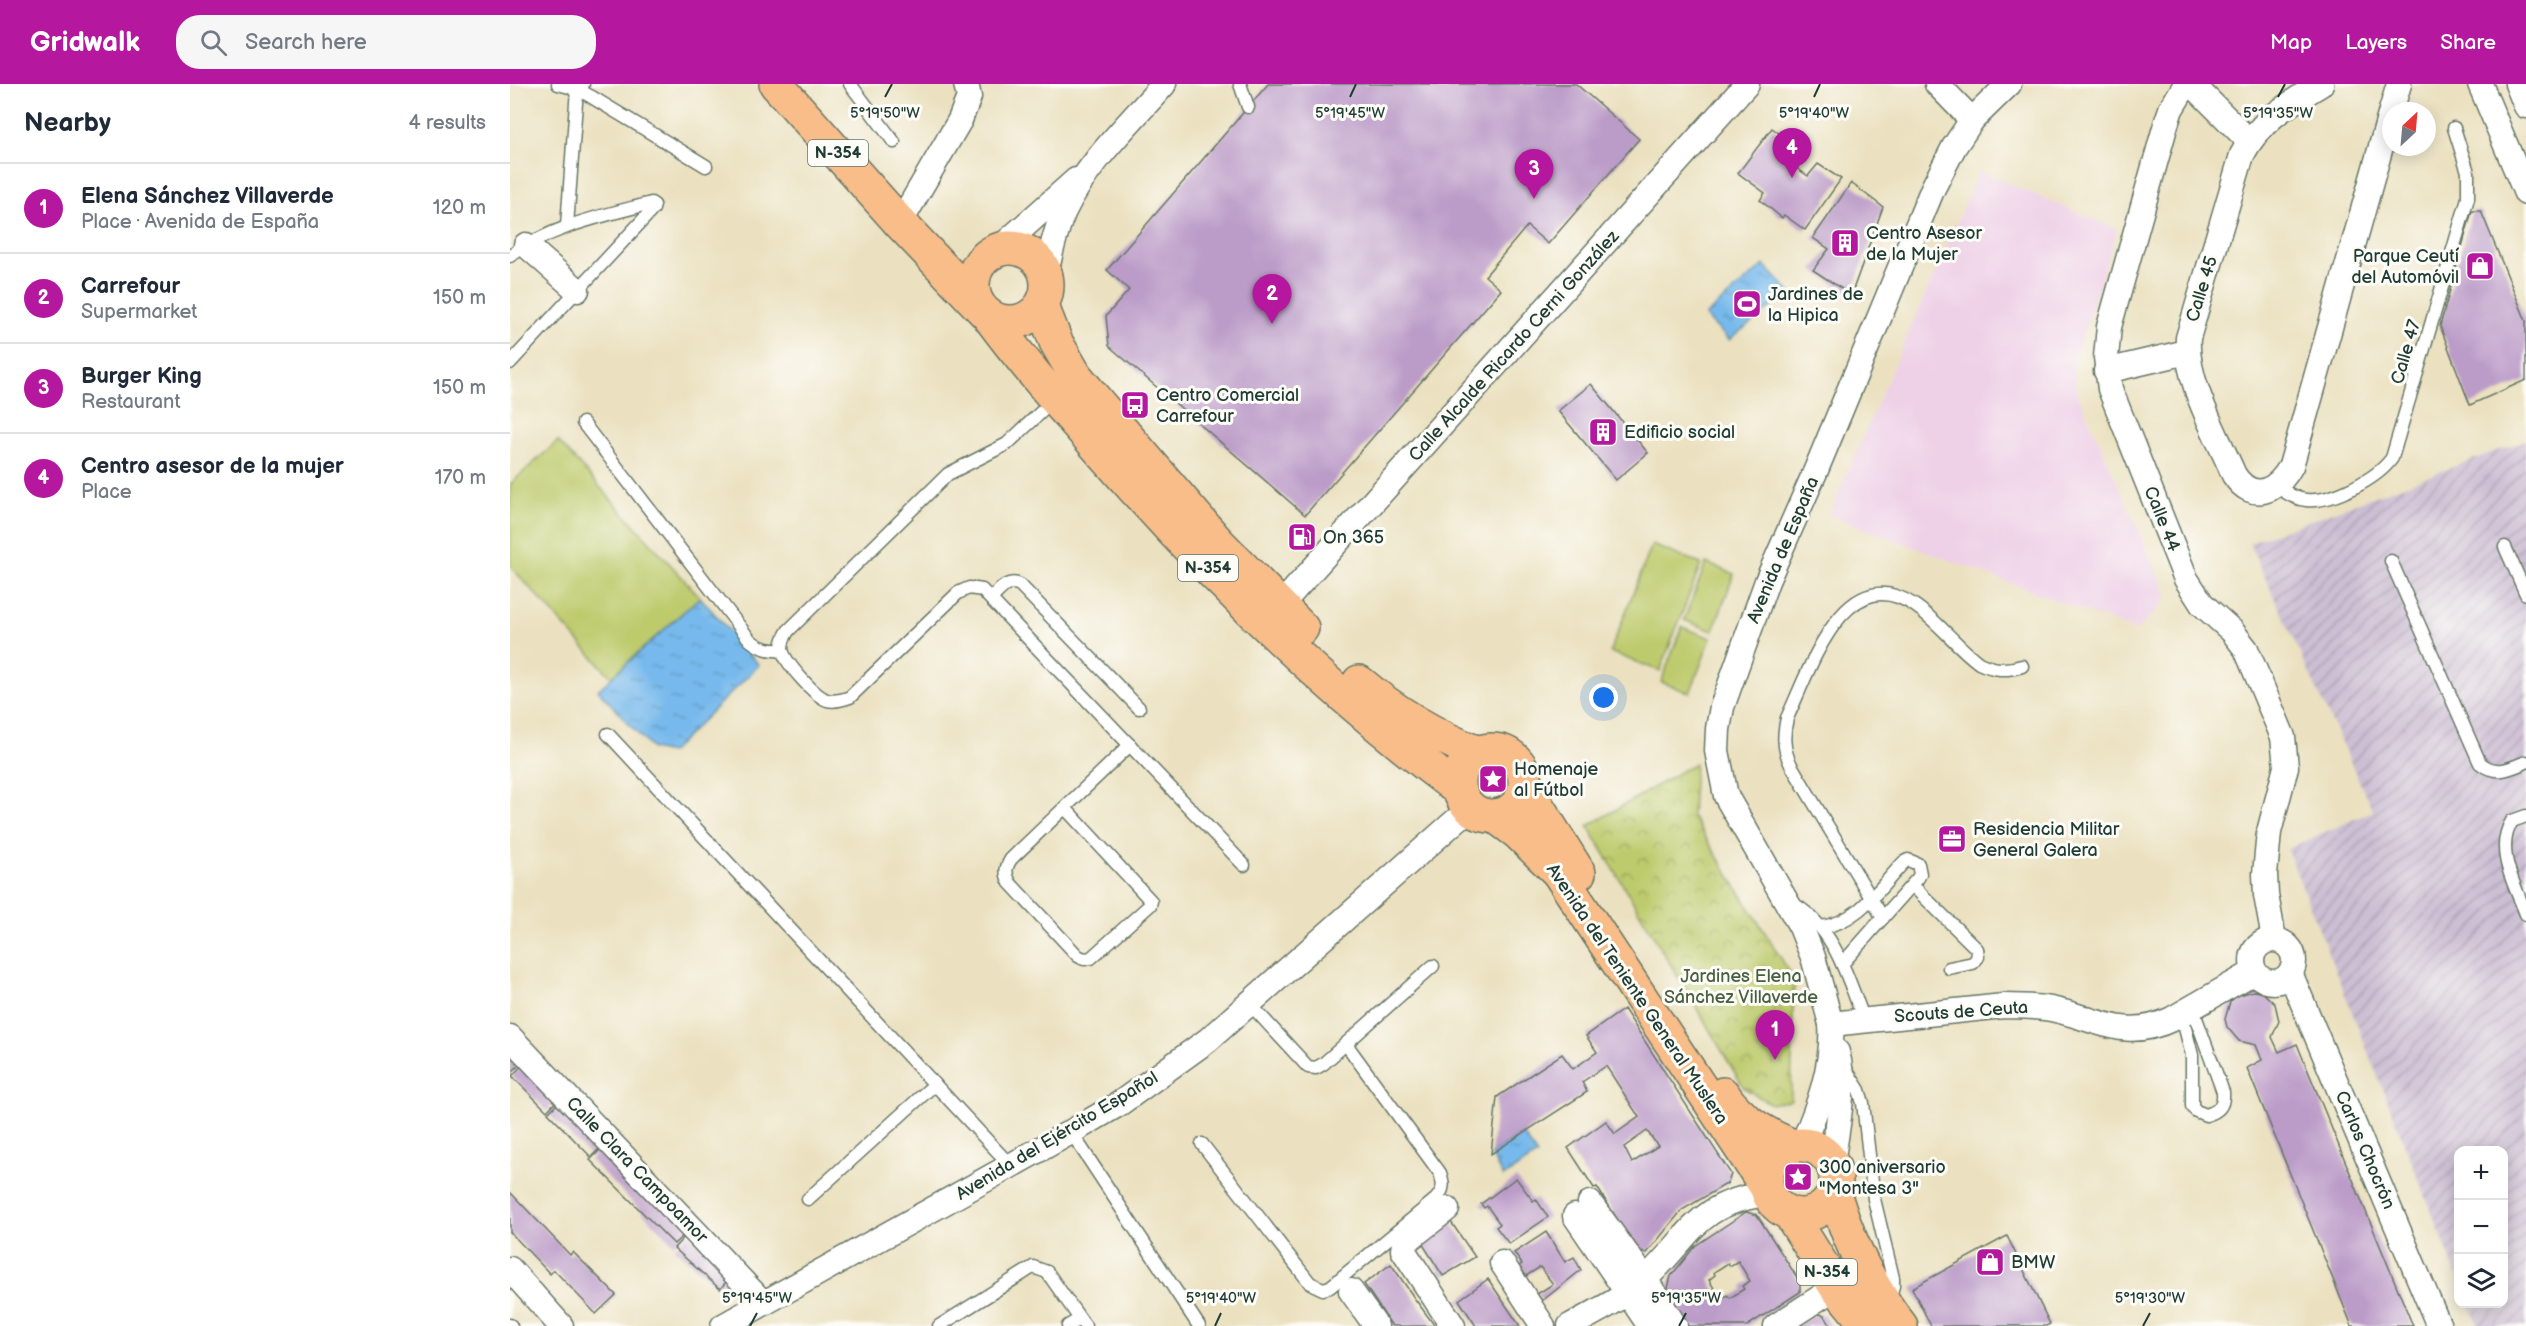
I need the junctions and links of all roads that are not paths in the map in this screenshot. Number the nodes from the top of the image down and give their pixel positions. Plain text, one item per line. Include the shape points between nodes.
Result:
1 (558, 84) edge
2 (776, 84) edge
3 (850, 84) edge
4 (966, 84) edge
5 (1164, 84) edge
6 (1240, 84) edge
7 (1747, 84) edge
8 (1936, 84) edge
9 (2009, 84) edge
10 (2186, 84) edge
11 (2192, 84) edge
12 (2321, 84) edge
13 (2399, 84) edge
14 (2480, 84) edge
15 (2517, 84) edge
16 (579, 87) edge
17 (2394, 102) edge
18 (2526, 106) edge
19 (1248, 107) dead end
20 (1972, 120) junction
21 (2454, 128) dead end
22 (2249, 141) junction
23 (894, 142) dead end
24 (2382, 143) edge
25 (1099, 157) junction
26 (706, 166) dead end
27 (2526, 194) edge
28 (900, 223) junction
29 (567, 226) junction
30 (518, 251) edge
31 (995, 251) junction
32 (1046, 273) junction
33 (577, 291) junction
34 (1042, 306) junction
35 (984, 311) junction
36 (2187, 352) junction
37 (510, 363) edge
38 (2106, 371) junction
39 (1055, 399) junction
40 (584, 423) dead end
41 (2277, 486) junction
42 (2505, 547) dead end
43 (2391, 561) dead end
44 (2526, 594) edge
45 (991, 599) junction
46 (1279, 606) junction
47 (782, 650) junction
48 (2022, 666) dead end
49 (1139, 708) dead end
50 (608, 734) dead end
51 (1130, 745) junction
52 (1478, 753) junction
53 (2526, 762) edge
54 (1525, 786) junction
55 (1475, 805) junction
56 (1065, 808) junction
57 (2526, 816) edge
58 (1244, 865) dead end
59 (1912, 885) junction
60 (1870, 898) junction
61 (1786, 899) junction
62 (2526, 914) edge
63 (1882, 918) junction
64 (1821, 927) junction
65 (2274, 939) junction
66 (1842, 964) junction
67 (1434, 966) dead end
68 (1949, 968) dead end
69 (2254, 972) junction
70 (2290, 973) junction
71 (1249, 1003) junction
72 (2185, 1011) junction
73 (1864, 1020) junction
74 (1832, 1029) junction
75 (510, 1037) edge
76 (1346, 1044) junction
77 (1840, 1063) junction
78 (935, 1084) junction
79 (1071, 1132) junction
80 (1202, 1144) dead end
81 (1797, 1145) junction
82 (1011, 1166) junction
83 (1833, 1179) junction
84 (1774, 1198) junction
85 (808, 1199) dead end
86 (1447, 1209) dead end
87 (1582, 1210) dead end
88 (1502, 1263) dead end
89 (511, 1274) edge
90 (1636, 1286) junction
91 (1836, 1287) junction
92 (1352, 1291) dead end
93 (763, 1304) junction
94 (1885, 1319) edge
95 (1083, 1322) edge
96 (561, 1326) edge
97 (723, 1326) edge
98 (939, 1326) edge
99 (1068, 1326) edge
100 (1199, 1326) edge
101 (1376, 1326) edge
102 (1453, 1326) edge
103 (1543, 1326) edge
104 (1570, 1326) edge
105 (1650, 1326) edge
106 (1675, 1326) edge
107 (1776, 1326) edge
108 (2439, 1326) edge

1 - 16 lane
2 - 28 highway, Avenida del Teniente General Muslera / N-354
3 - 23 lane
4 - 28 street via 969,97 960,120
5 - 25 street
6 - 19 lane
7 - 46 street, Calle Alcalde Ricardo Cerni González
8 - 20 street
9 - 20 street, Avenida de España
10 - 38 street, Calle 44 via 2166,124 2109,327
11 - 22 street
12 - 22 street, Calle 45 via 2273,114
13 - 17 street
14 - 27 street
15 - 18 street
16 - 26 lane
16 - 29 lane
20 - 61 street, Avenida de España via 1933,188 1767,581 1722,707 1717,752 1726,796
21 - 41 lane, Calle 47 via 2468,172 2468,198 2392,458 2366,482 2320,500 2296,498
22 - 36 street, Calle 45 via 2191,325
24 - 41 street via 2291,466
25 - 31 street
25 - 32 street via 1064,212
28 - 31 highway, N-354 via 943,244
28 - 35 highway, Avenida del Teniente General Muslera / N-354
29 - 30 lane
29 - 33 lane via 654,205
30 - 33 street
31 - 32 highway, N-354 via 1023,249 1041,263
31 - 35 highway, N-354 via 981,261 972,284 974,296
32 - 34 highway via 1048,285
33 - 37 lane
34 - 35 highway via 1022,321 1011,323
34 - 46 highway, N-354 via 1075,375 1156,474
35 - 39 highway, Avenida del Teniente General Muslera / N-354
36 - 38 street
36 - 41 street, Calle 45 via 2193,379 2241,485 2252,491
38 - 65 street, Calle 44 via 2116,406 2186,579 2202,604 2246,649 2283,737 2284,782 2266,853 2266,895
39 - 47 lane via 1007,444 948,474 788,631
39 - 55 highway, Avenida del Teniente General Muslera / N-354 via 1139,495 1272,631 1380,729
40 - 47 lane via 750,640 770,651
42 - 44 lane
43 - 53 lane via 2480,763 2499,771
45 - 47 lane via 982,590 969,588 958,593 850,697 839,701 818,696
45 - 49 lane via 1008,583 1020,585
45 - 51 lane
46 - 52 highway, N-354 via 1383,703 1434,734
48 - 60 lane via 1996,669 1979,663 1914,605 1886,595 1856,602 1828,635 1787,718 1785,748 1791,765
50 - 78 lane
51 - 56 lane
51 - 58 lane
52 - 54 highway, N-354 via 1506,753 1521,767
52 - 55 highway via 1461,768 1458,779
54 - 55 highway via 1515,806
54 - 81 highway, Avenida del Teniente General Muslera / N-354 via 1727,1101 1768,1136
55 - 71 street, Avenida del Ejército Español
55 - 84 highway, Avenida del Teniente General Muslera / N-354 via 1518,832 1558,872
56 - 56 lane via 1011,859 1006,875 1078,956 1091,958 1151,901
57 - 62 lane via 2512,821 2503,841 2508,867
59 - 60 lane via 1920,868 1908,860
59 - 63 lane
59 - 68 lane via 1977,949 1978,957 1973,963
60 - 63 lane
60 - 64 lane via 1849,919
61 - 64 lane
61 - 74 street, Avenida de España via 1813,957
63 - 66 lane
64 - 66 lane
65 - 69 street via 2261,942 2253,952
65 - 70 street via 2291,949 2294,961
66 - 73 lane
67 - 76 lane
69 - 70 street via 2272,982
69 - 72 street, Scouts de Ceuta
70 - 108 street, Carlos Chocrón
71 - 76 lane via 1308,1067 1323,1064
71 - 79 street, Avenida del Ejército Español via 1164,1073
72 - 72 lane via 2184,1028 2192,1055 2192,1106 2206,1115 2217,1112 2223,1103 2223,1092
72 - 73 street, Scouts de Ceuta via 2161,1024 2136,1030 2027,1006
73 - 74 street, Scouts de Ceuta
74 - 77 street, Avenida de España
74 - 81 street, Avenida de España via 1822,1091
75 - 93 street, Calle Clara Campoamor
76 - 80 lane via 1443,1182 1436,1199 1330,1287 1323,1289 1310,1283
77 - 83 street, Avenida de España
77 - 94 lane via 1851,1075 1863,1103 1874,1199 1893,1278
78 - 82 lane
78 - 85 lane
79 - 82 street, Avenida del Ejército Español
79 - 100 lane
81 - 83 highway, N-354 via 1820,1151
81 - 84 highway via 1775,1156 1765,1174
82 - 93 street, Avenida del Ejército Español
83 - 84 highway via 1822,1208 1812,1214
83 - 94 highway, Avenida de España / N-354 via 1846,1233
84 - 90 street via 1745,1197 1724,1203 1705,1215
84 - 91 highway, N-354
86 - 102 street via 1409,1239 1403,1250
87 - 90 street
88 - 103 street
89 - 96 street
90 - 104 street
90 - 105 street
90 - 106 street
91 - 94 highway, N-354
91 - 107 street
92 - 101 street
93 - 97 street, Avenida del Ejército Español
95 - 98 lane via 1047,1272 1033,1267
95 - 99 lane

